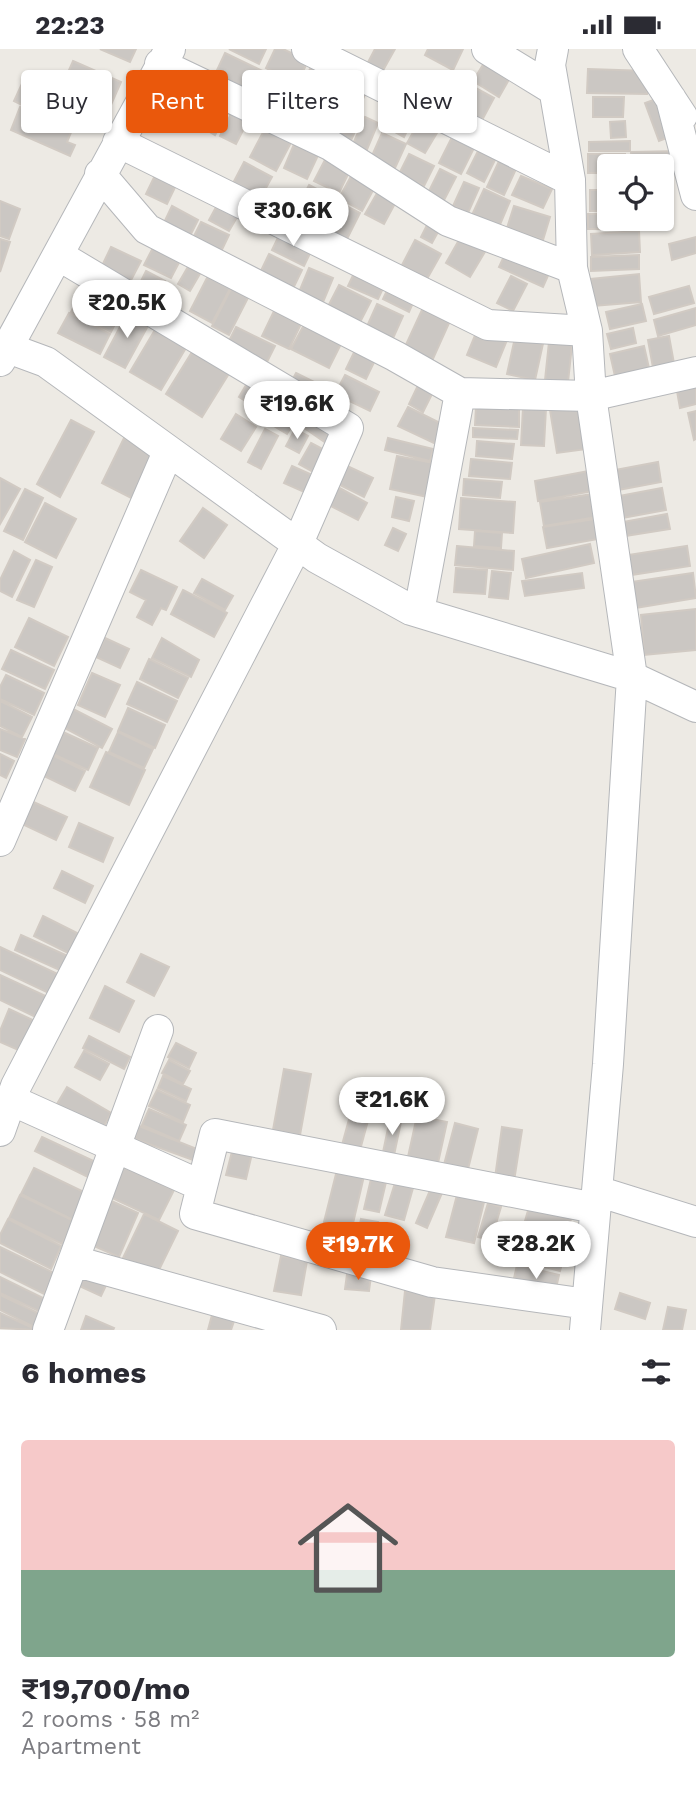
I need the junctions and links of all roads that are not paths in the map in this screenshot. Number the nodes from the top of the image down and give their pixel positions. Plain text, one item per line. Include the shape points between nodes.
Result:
1 (307, 49) edge
2 (486, 49) edge
3 (553, 49) edge
4 (638, 49) edge
5 (165, 56) edge
6 (554, 90) junction
7 (671, 99) junction
8 (696, 128) edge
9 (118, 142) junction
10 (100, 174) junction
11 (570, 180) junction
12 (696, 195) edge
13 (58, 255) junction
14 (572, 268) junction
15 (587, 331) junction
16 (3, 351) edge
17 (696, 372) edge
18 (460, 393) junction
19 (592, 395) junction
20 (168, 452) junction
21 (298, 543) junction
22 (419, 612) junction
23 (632, 677) junction
24 (696, 707) edge
25 (0, 841) edge
26 (158, 1030) dead end
27 (9, 1088) edge
28 (0, 1131) edge
29 (117, 1147) junction
30 (202, 1186) junction
31 (596, 1199) junction
32 (696, 1222) edge
33 (74, 1261) junction
34 (586, 1317) edge
35 (48, 1330) edge
36 (321, 1330) edge

1 - 11 street
2 - 6 street
3 - 6 street
4 - 7 street
5 - 9 street
5 - 14 street via 330,145 448,221
6 - 11 street
7 - 8 street via 687,123
7 - 12 street
9 - 10 street
9 - 15 street via 488,325
10 - 13 street
10 - 18 street via 147,229
11 - 14 street
13 - 16 street
13 - 21 street via 348,428
14 - 15 street
15 - 19 street
16 - 20 street via 46,362
17 - 19 street
18 - 19 street
18 - 22 street
19 - 23 street
20 - 21 street
20 - 25 street
21 - 22 street via 317,558
21 - 27 street
22 - 23 street
23 - 24 street
23 - 31 street
26 - 29 street
27 - 28 street
27 - 29 street
29 - 30 street
29 - 33 street
30 - 31 street via 215,1134
30 - 34 street via 195,1214 432,1282
31 - 32 street
31 - 34 street
33 - 35 street
33 - 36 street

